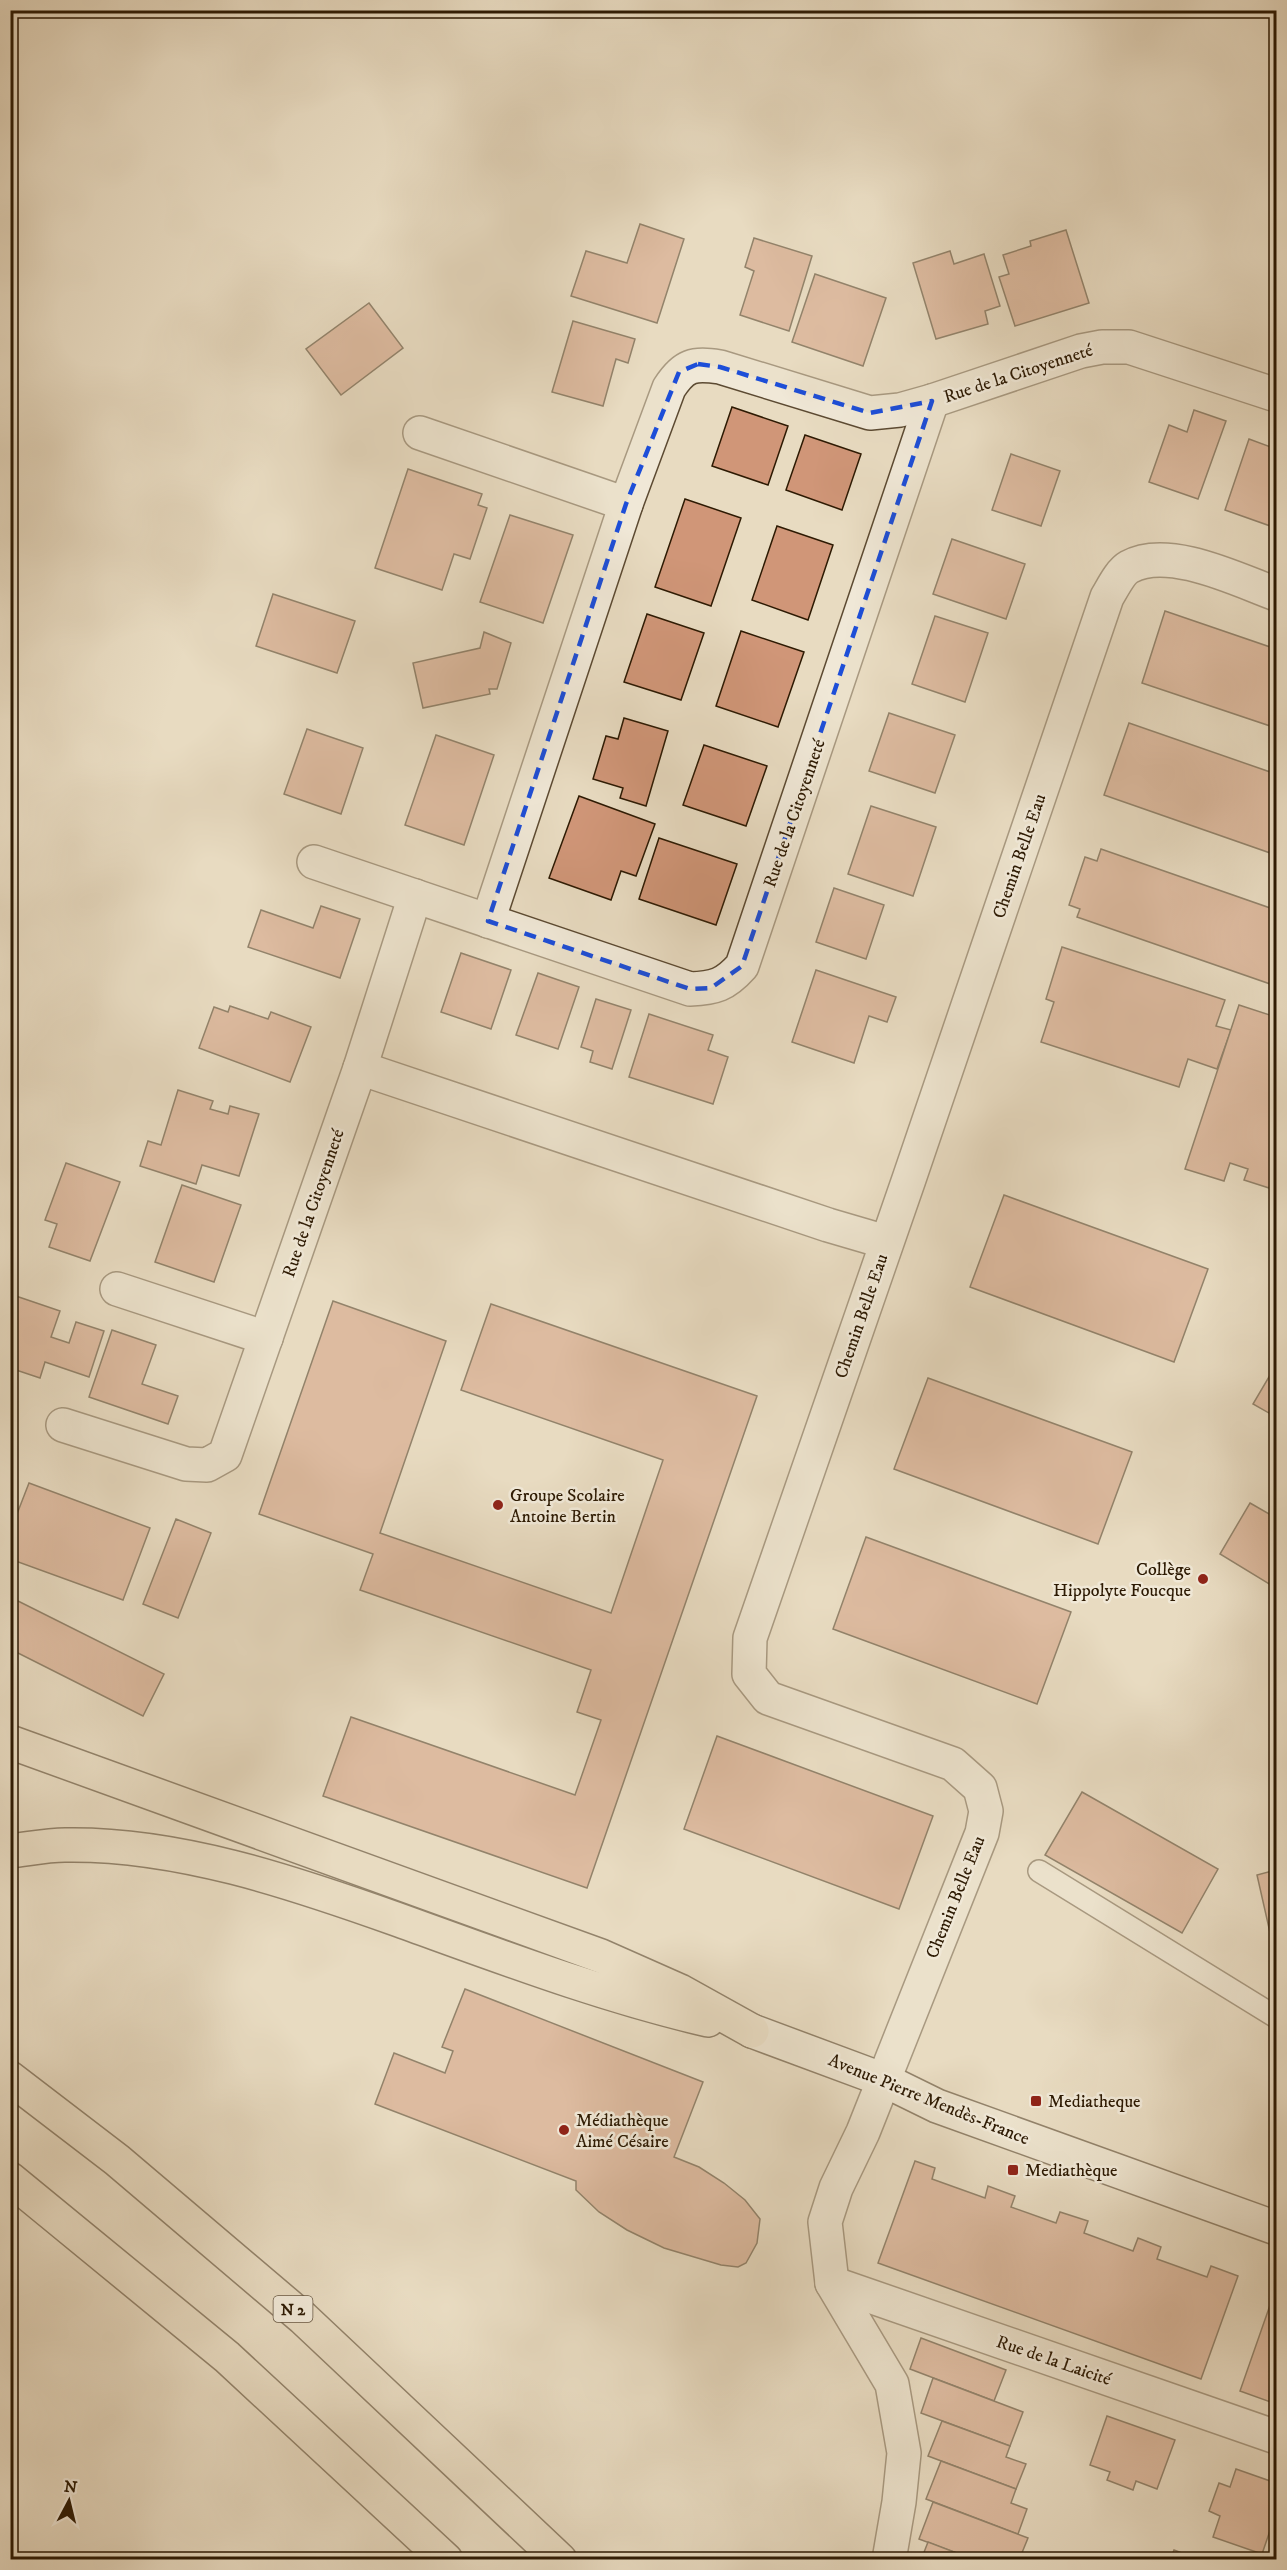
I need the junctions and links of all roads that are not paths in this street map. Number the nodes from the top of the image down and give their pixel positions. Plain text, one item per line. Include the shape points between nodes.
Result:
1 (1276, 395) edge
2 (932, 401) junction
3 (420, 433) dead end
4 (626, 504) junction
5 (1276, 594) edge
6 (314, 862) dead end
7 (415, 896) junction
8 (488, 921) junction
9 (360, 1068) junction
10 (886, 1242) junction
11 (117, 1288) dead end
12 (266, 1338) junction
13 (63, 1425) dead end
14 (10, 1742) edge
15 (10, 1851) edge
16 (1039, 1871) dead end
17 (1276, 2017) edge
18 (752, 2031) junction
19 (10, 2078) edge
20 (884, 2080) junction
21 (10, 2179) edge
22 (1276, 2228) edge
23 (832, 2283) junction
24 (1276, 2437) edge
25 (446, 2559) edge
26 (560, 2559) edge
27 (889, 2559) edge

1 - 2 street, Rue de la Citoyenneté via 1154,353 1129,347 1102,347
2 - 4 street, Rue de la Citoyenneté via 870,413 698,364 679,372 669,388
2 - 8 street, Rue de la Citoyenneté via 742,966 730,979 711,988 690,988
3 - 4 street
4 - 8 street, Rue de la Citoyenneté
5 - 10 street, Chemin Belle Eau via 1205,568 1161,558 1128,567 1107,597
6 - 7 street, Rue de la Citoyenneté
7 - 8 street, Rue de la Citoyenneté
7 - 9 street, Rue de la Citoyenneté
9 - 10 street
9 - 12 street, Rue de la Citoyenneté
10 - 20 street, Chemin Belle Eau via 750,1638 749,1674 768,1698 953,1764 980,1788 986,1812 982,1833
11 - 12 street
12 - 13 street, Rue de la Citoyenneté via 225,1455 207,1465 186,1464
14 - 18 highway via 600,1956 680,1991
15 - 18 highway via 75,1845 140,1850 222,1864 297,1884 591,1989
16 - 17 lane
18 - 20 street, Avenue Pierre Mendès-France
19 - 26 highway, N 2 via 117,2160 303,2318
20 - 22 street, Avenue Pierre Mendès-France via 937,2106
20 - 23 street via 825,2222
21 - 25 highway via 227,2357
23 - 24 street, Rue de la Laicité
23 - 27 street via 892,2384 904,2453

